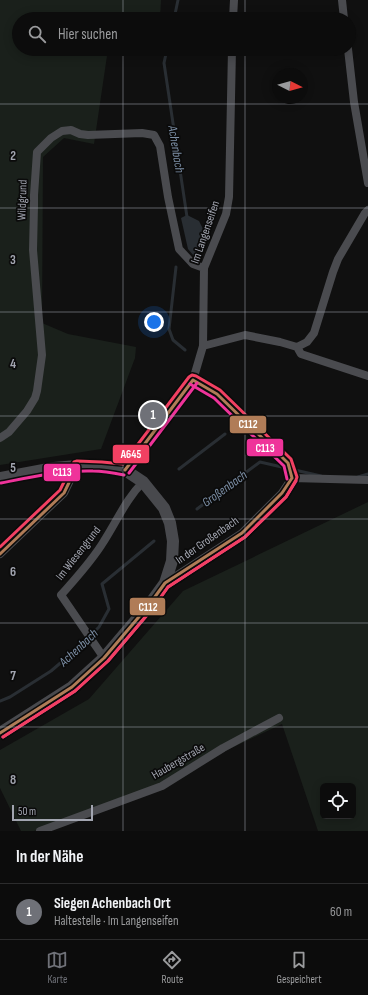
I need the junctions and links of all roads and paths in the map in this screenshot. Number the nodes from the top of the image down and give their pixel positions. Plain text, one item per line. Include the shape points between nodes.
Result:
1 (234, 0) edge
2 (342, 0) edge
3 (233, 12) edge
4 (343, 12) edge
5 (232, 56) edge
6 (349, 56) edge
7 (368, 183) edge
8 (368, 210) edge
9 (204, 268) junction
10 (203, 346) junction
11 (297, 347) junction
12 (368, 376) edge
13 (193, 380) junction
14 (0, 438) edge
15 (78, 466) junction
16 (125, 470) junction
17 (0, 478) edge
18 (292, 478) junction
19 (368, 480) edge
20 (143, 482) junction
21 (0, 554) edge
22 (165, 583) junction
23 (104, 658) junction
24 (279, 718) dead end
25 (0, 733) edge
26 (40, 831) edge

1 - 3 street
2 - 4 street
5 - 9 street, Im Langenseifen via 229,197 226,214
6 - 7 street
8 - 11 street via 332,272 314,333 307,342
9 - 10 street, Im Langenseifen
9 - 14 street, Wildgrund via 193,264 180,249 160,146 154,136 142,133 88,135 71,130 62,131 51,138 37,152 34,187 33,250 42,355 37,391 27,411 10,432
10 - 11 street via 245,335
10 - 13 street, Im Langenseifen
11 - 12 street via 301,354
13 - 16 street, Im Langenseifen
13 - 18 street via 217,394 288,463
15 - 16 main road via 103,466
15 - 17 main road
15 - 21 street via 64,493
16 - 20 main road
18 - 19 street
18 - 22 street, In der Großenbach via 282,493 242,533
20 - 22 main road via 164,508 170,524 173,541 172,561
20 - 23 street, Im Wiesengrund via 135,490 103,543 61,594
22 - 23 main road
23 - 25 main road via 72,687
24 - 26 street, Haubergstraße via 223,748 162,786

